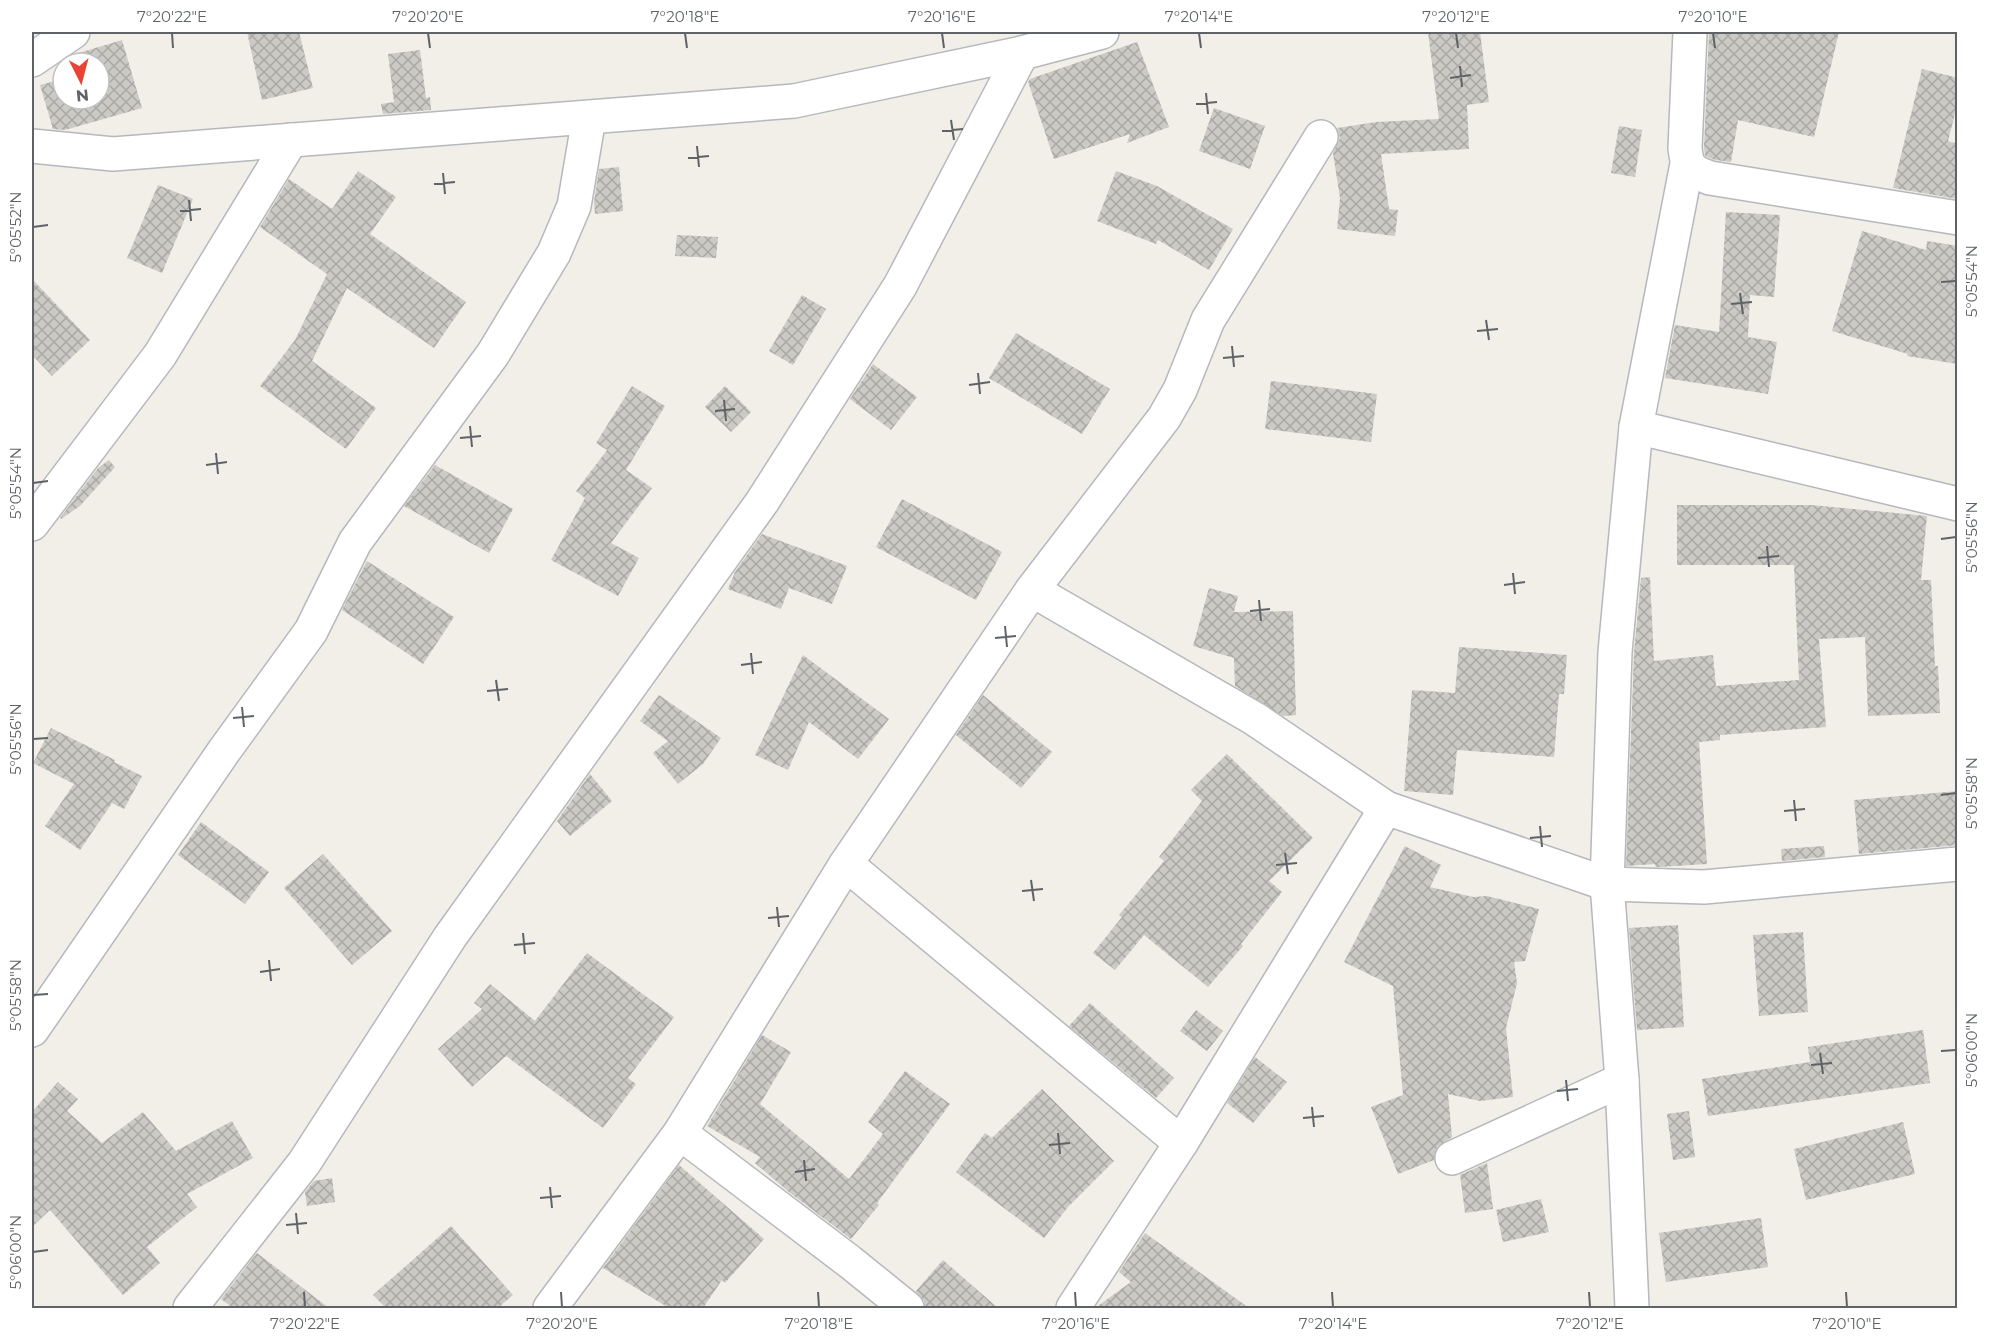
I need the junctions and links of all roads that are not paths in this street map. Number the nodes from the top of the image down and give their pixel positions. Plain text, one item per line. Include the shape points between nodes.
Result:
1 (73, 32) edge
2 (1099, 32) edge
3 (1690, 32) edge
4 (1022, 53) junction
5 (32, 60) edge
6 (589, 118) junction
7 (1321, 137) dead end
8 (291, 140) junction
9 (32, 146) edge
10 (1687, 164) junction
11 (1958, 218) edge
12 (1636, 427) junction
13 (1958, 504) edge
14 (32, 524) edge
15 (1032, 590) junction
16 (1386, 808) junction
17 (846, 864) junction
18 (1958, 864) edge
19 (1607, 884) junction
20 (32, 1030) edge
21 (1622, 1080) junction
22 (680, 1133) junction
23 (1181, 1143) junction
24 (1452, 1158) dead end
25 (190, 1308) edge
26 (550, 1308) edge
27 (907, 1308) edge
28 (1073, 1308) edge
29 (1632, 1308) edge

1 - 5 street
2 - 4 street
3 - 10 street
4 - 6 street via 794,101
4 - 25 street via 900,286 762,502 450,937 304,1163
6 - 8 street
6 - 20 street via 574,206 554,253 493,354 355,542 311,631 217,760
7 - 15 street via 1208,320 1180,390 1164,418
8 - 9 street via 113,154
8 - 14 street via 160,355
10 - 11 street via 1696,173 1710,178
10 - 12 street
12 - 13 street
12 - 19 street via 1616,652
15 - 16 street via 1255,719
15 - 17 street
16 - 19 street
16 - 23 street
17 - 22 street
17 - 23 street
18 - 19 street via 1704,887
19 - 21 street
21 - 24 street
21 - 29 street
22 - 26 street
22 - 27 street
23 - 28 street

